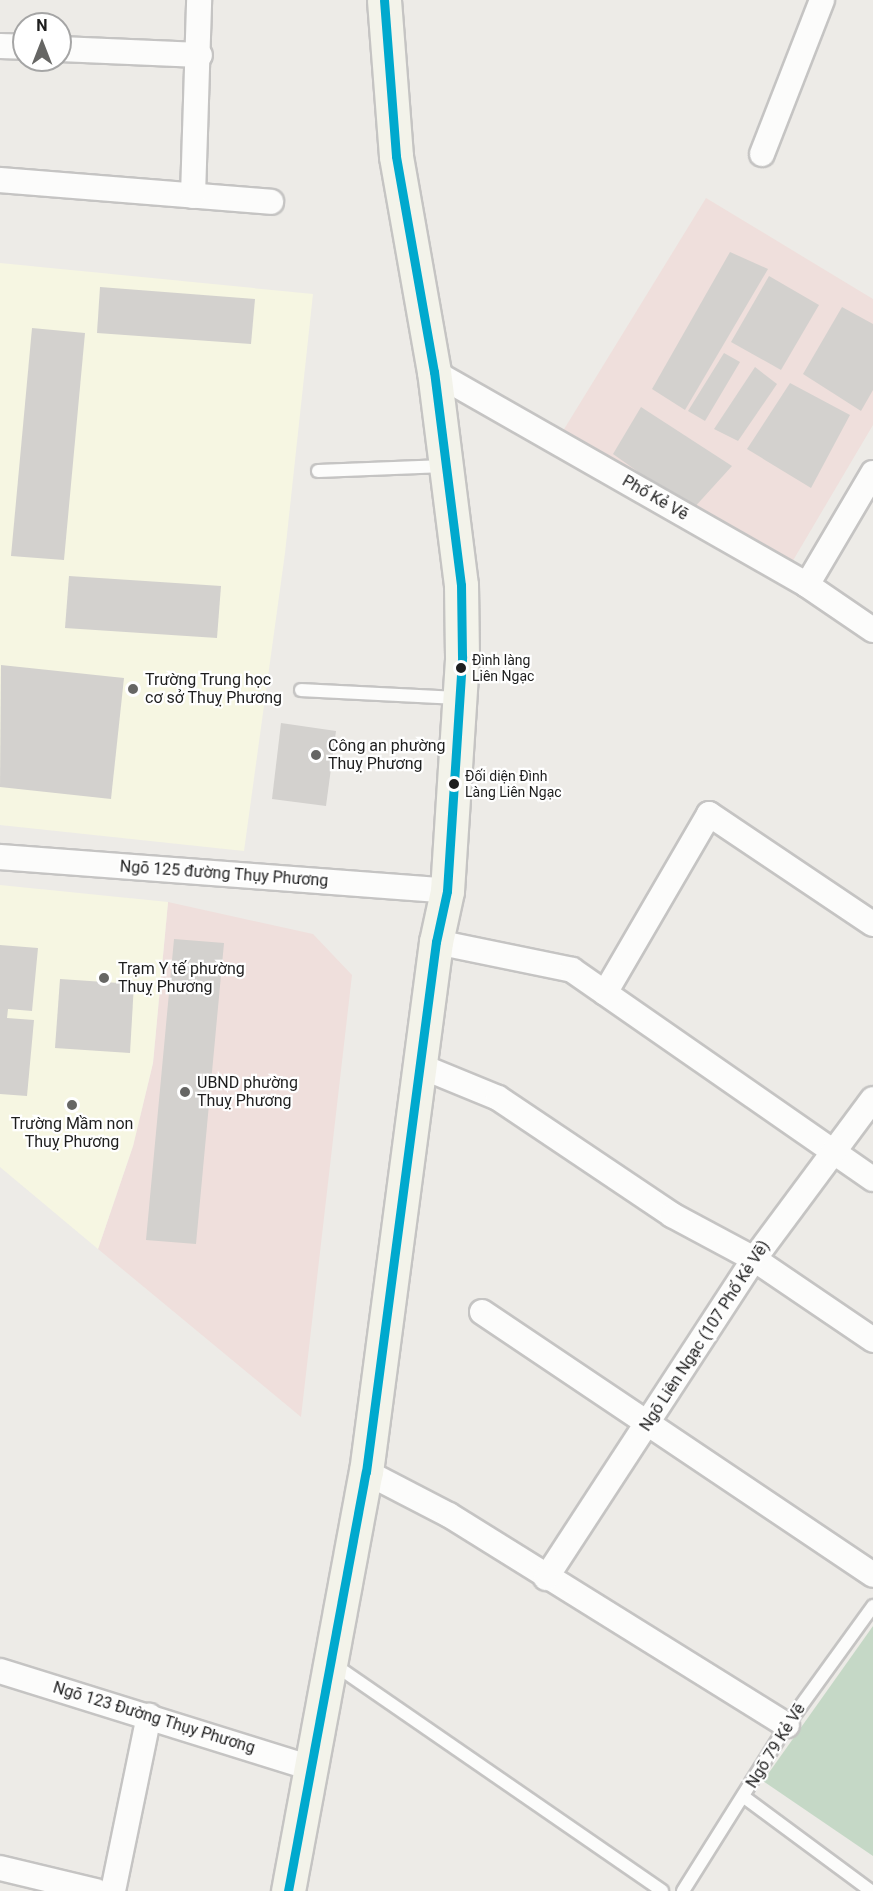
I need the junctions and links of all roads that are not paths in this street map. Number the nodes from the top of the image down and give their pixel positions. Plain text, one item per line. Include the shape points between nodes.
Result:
1 (199, 0) edge
2 (384, 0) edge
3 (822, 0) edge
4 (72, 50) edge
5 (200, 55) junction
6 (762, 154) dead end
7 (0, 180) edge
8 (193, 196) junction
9 (271, 202) dead end
10 (434, 372) junction
11 (446, 466) junction
12 (318, 471) dead end
13 (873, 473) edge
14 (807, 585) junction
15 (873, 630) edge
16 (301, 690) dead end
17 (458, 698) junction
18 (0, 856) edge
19 (447, 891) junction
20 (873, 924) edge
21 (436, 942) junction
22 (605, 993) junction
23 (420, 1066) junction
24 (873, 1100) edge
25 (833, 1153) junction
26 (873, 1179) edge
27 (754, 1259) junction
28 (482, 1312) dead end
29 (873, 1340) edge
30 (646, 1425) junction
31 (366, 1472) junction
32 (873, 1575) edge
33 (546, 1578) junction
34 (873, 1606) edge
35 (330, 1662) junction
36 (0, 1671) edge
37 (149, 1716) junction
38 (787, 1725) junction
39 (309, 1767) junction
40 (744, 1797) junction
41 (0, 1868) edge
42 (96, 1891) edge
43 (113, 1891) edge
44 (288, 1891) edge
45 (662, 1891) edge
46 (683, 1891) edge
47 (871, 1891) edge

1 - 5 street
2 - 10 main road via 396,156
3 - 6 street
4 - 5 street
5 - 8 street
7 - 8 street
8 - 9 street
10 - 11 main road
10 - 14 street, Phố Kẻ Vẽ
11 - 12 lane
11 - 17 main road via 461,585
13 - 14 street
14 - 15 street, Phố Kẻ Vẽ
16 - 17 lane
17 - 19 main road
18 - 19 street, Ngõ 125 đường Thụy Phương
19 - 21 main road
20 - 22 street via 710,814
21 - 22 street via 572,970
21 - 23 main road
22 - 25 street
23 - 27 street via 498,1098 672,1215
23 - 31 main road
24 - 25 street, Ngõ Liên Ngạc (107 Phố Kẻ Vẽ)
25 - 26 street
25 - 27 street, Ngõ Liên Ngạc (107 Phố Kẻ Vẽ)
27 - 29 street
27 - 30 street, Ngõ Liên Ngạc (107 Phố Kẻ Vẽ)
28 - 30 street
30 - 32 street
30 - 33 street, Ngõ Liên Ngạc (107 Phố Kẻ Vẽ)
31 - 33 street via 449,1515
31 - 35 main road
33 - 38 street
34 - 38 lane, Ngõ 79 Kẻ Vẽ
35 - 39 main road
35 - 45 lane
36 - 37 street, Ngõ 123 Đường Thụy Phương
37 - 39 street, Ngõ 123 Đường Thụy Phương
37 - 43 street
38 - 40 lane, Ngõ 79 Kẻ Vẽ
39 - 44 main road
40 - 46 lane, Ngõ 79 Kẻ Vẽ
40 - 47 lane
41 - 42 street

